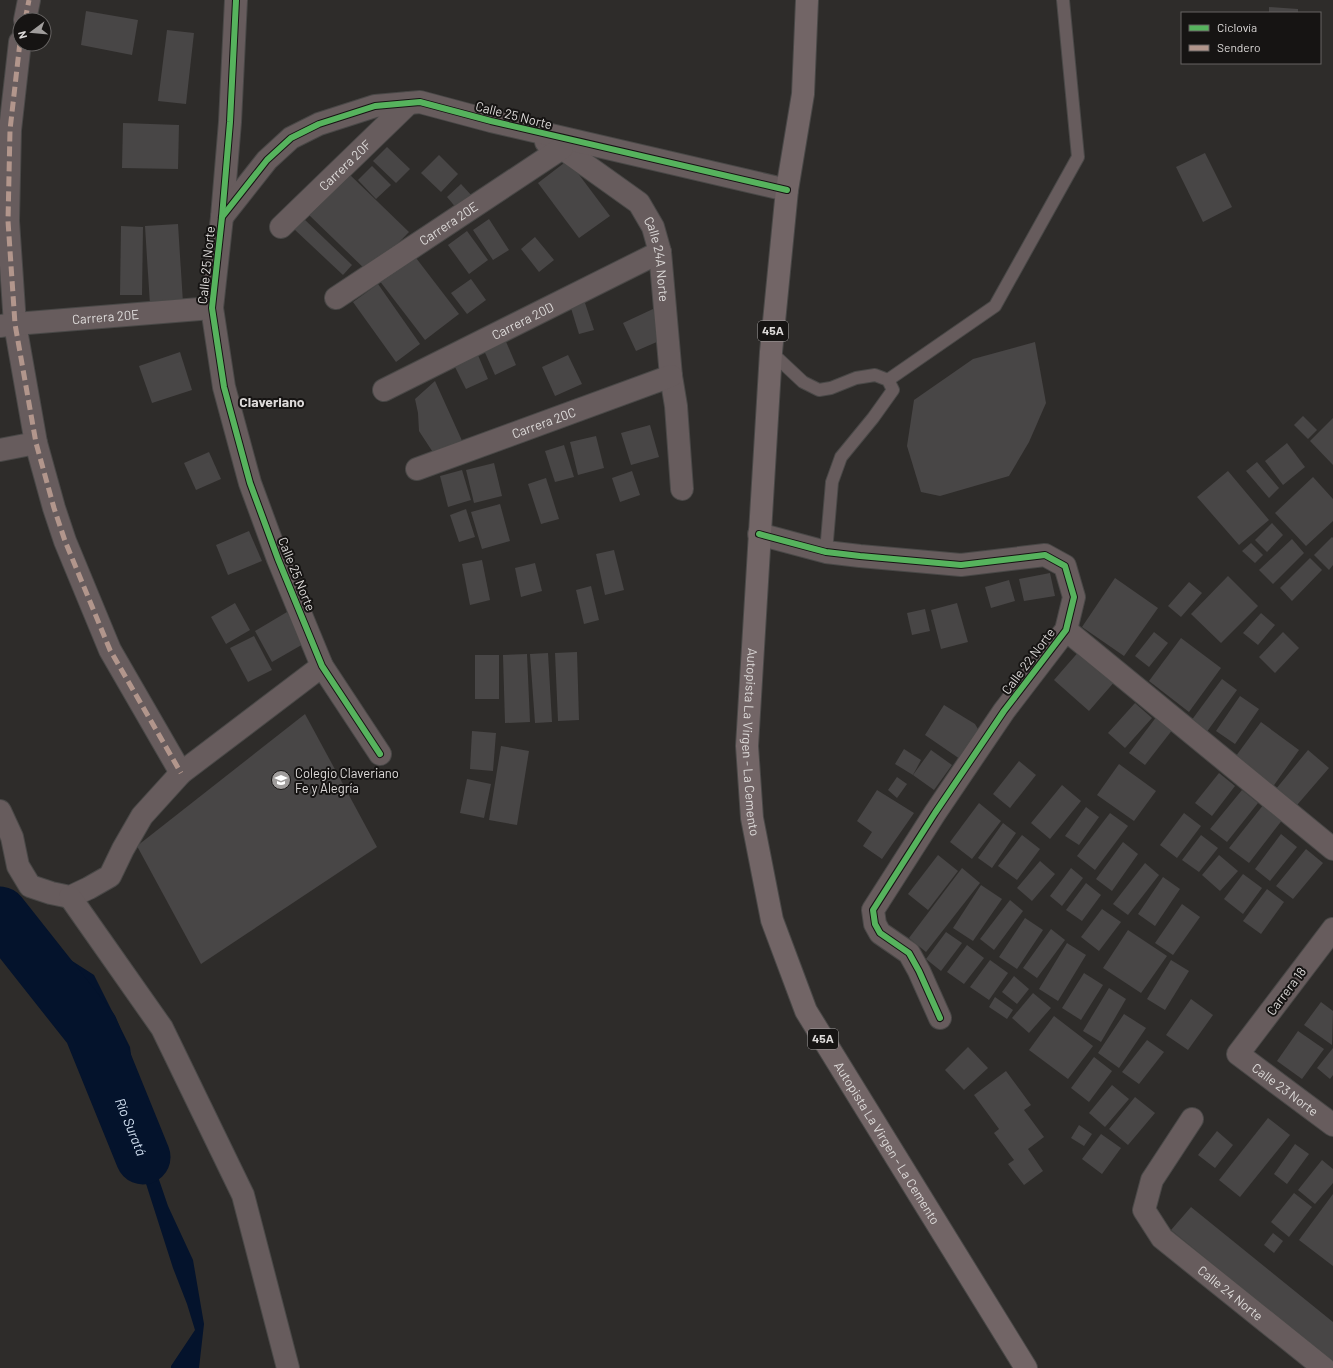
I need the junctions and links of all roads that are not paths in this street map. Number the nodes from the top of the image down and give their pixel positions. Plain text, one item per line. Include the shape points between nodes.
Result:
1 (29, 0) edge
2 (236, 0) edge
3 (807, 0) edge
4 (1062, 0) edge
5 (27, 12) edge
6 (19, 52) edge
7 (409, 103) junction
8 (491, 121) junction
9 (562, 148) junction
10 (787, 190) junction
11 (222, 217) junction
12 (281, 227) dead end
13 (660, 252) junction
14 (336, 298) dead end
15 (212, 308) junction
16 (7, 325) edge
17 (771, 352) junction
18 (671, 376) junction
19 (888, 380) junction
20 (384, 390) dead end
21 (36, 443) junction
22 (0, 450) edge
23 (417, 470) dead end
24 (682, 489) dead end
25 (759, 534) junction
26 (826, 552) junction
27 (1066, 630) junction
28 (322, 666) junction
29 (380, 754) dead end
30 (181, 773) junction
31 (0, 811) edge
32 (1333, 849) edge
33 (70, 896) junction
34 (1333, 929) edge
35 (940, 1018) dead end
36 (1238, 1054) joint
37 (1192, 1119) dead end
38 (1333, 1125) edge
39 (288, 1368) edge
40 (1026, 1368) edge
41 (1324, 1368) edge

1 - 5 street
2 - 11 street
3 - 10 main road, Autopista La Virgen - La Cemento / 45A via 803,94
4 - 19 lane via 1078,157 995,306
6 - 16 street via 10,130
7 - 8 street, Calle 25 Norte via 420,102
7 - 11 street, Calle 25 Norte via 374,106 319,124 291,138 267,160
7 - 12 street, Carrera 20F
8 - 9 street, Calle 24A Norte
8 - 10 street, Calle 25 Norte
9 - 13 street, Calle 24A Norte via 640,203 653,227
9 - 14 street, Carrera 20E
10 - 17 main road, Autopista La Virgen - La Cemento / 45A
11 - 15 street, Calle 25 Norte
13 - 18 street, Calle 24A Norte
13 - 20 street, Carrera 20D
15 - 16 street, Carrera 20E
15 - 28 street, Calle 25 Norte via 224,387 250,482
16 - 21 street
17 - 19 lane via 803,382 819,390 856,378 875,375
17 - 25 main road, Autopista La Virgen - La Cemento / 45A
18 - 23 street, Carrera 20C
18 - 24 street, Calle 24A Norte via 676,406
19 - 26 lane via 893,390 841,457 832,482
21 - 22 street
21 - 30 street via 65,541 110,650
25 - 26 street, Calle 22 Norte
25 - 40 main road, Autopista La Virgen - La Cemento / 45A via 747,746 752,818 772,920 806,1011
26 - 27 street, Calle 22 Norte via 961,565 1045,555 1065,566 1074,598
27 - 32 street, Calle 22 Norte
27 - 35 street, Calle 22 Norte via 1004,711 934,813 873,910 875,924 880,933 908,953
28 - 29 street, Calle 25 Norte
28 - 30 street
30 - 33 street via 142,816 110,876
31 - 33 street via 12,837 18,866 30,886
33 - 39 street via 162,1028 243,1195
34 - 36 street, Carrera 18
36 - 38 street, Calle 23 Norte
37 - 41 street, Calle 24 Norte via 1152,1180 1144,1210 1162,1238

